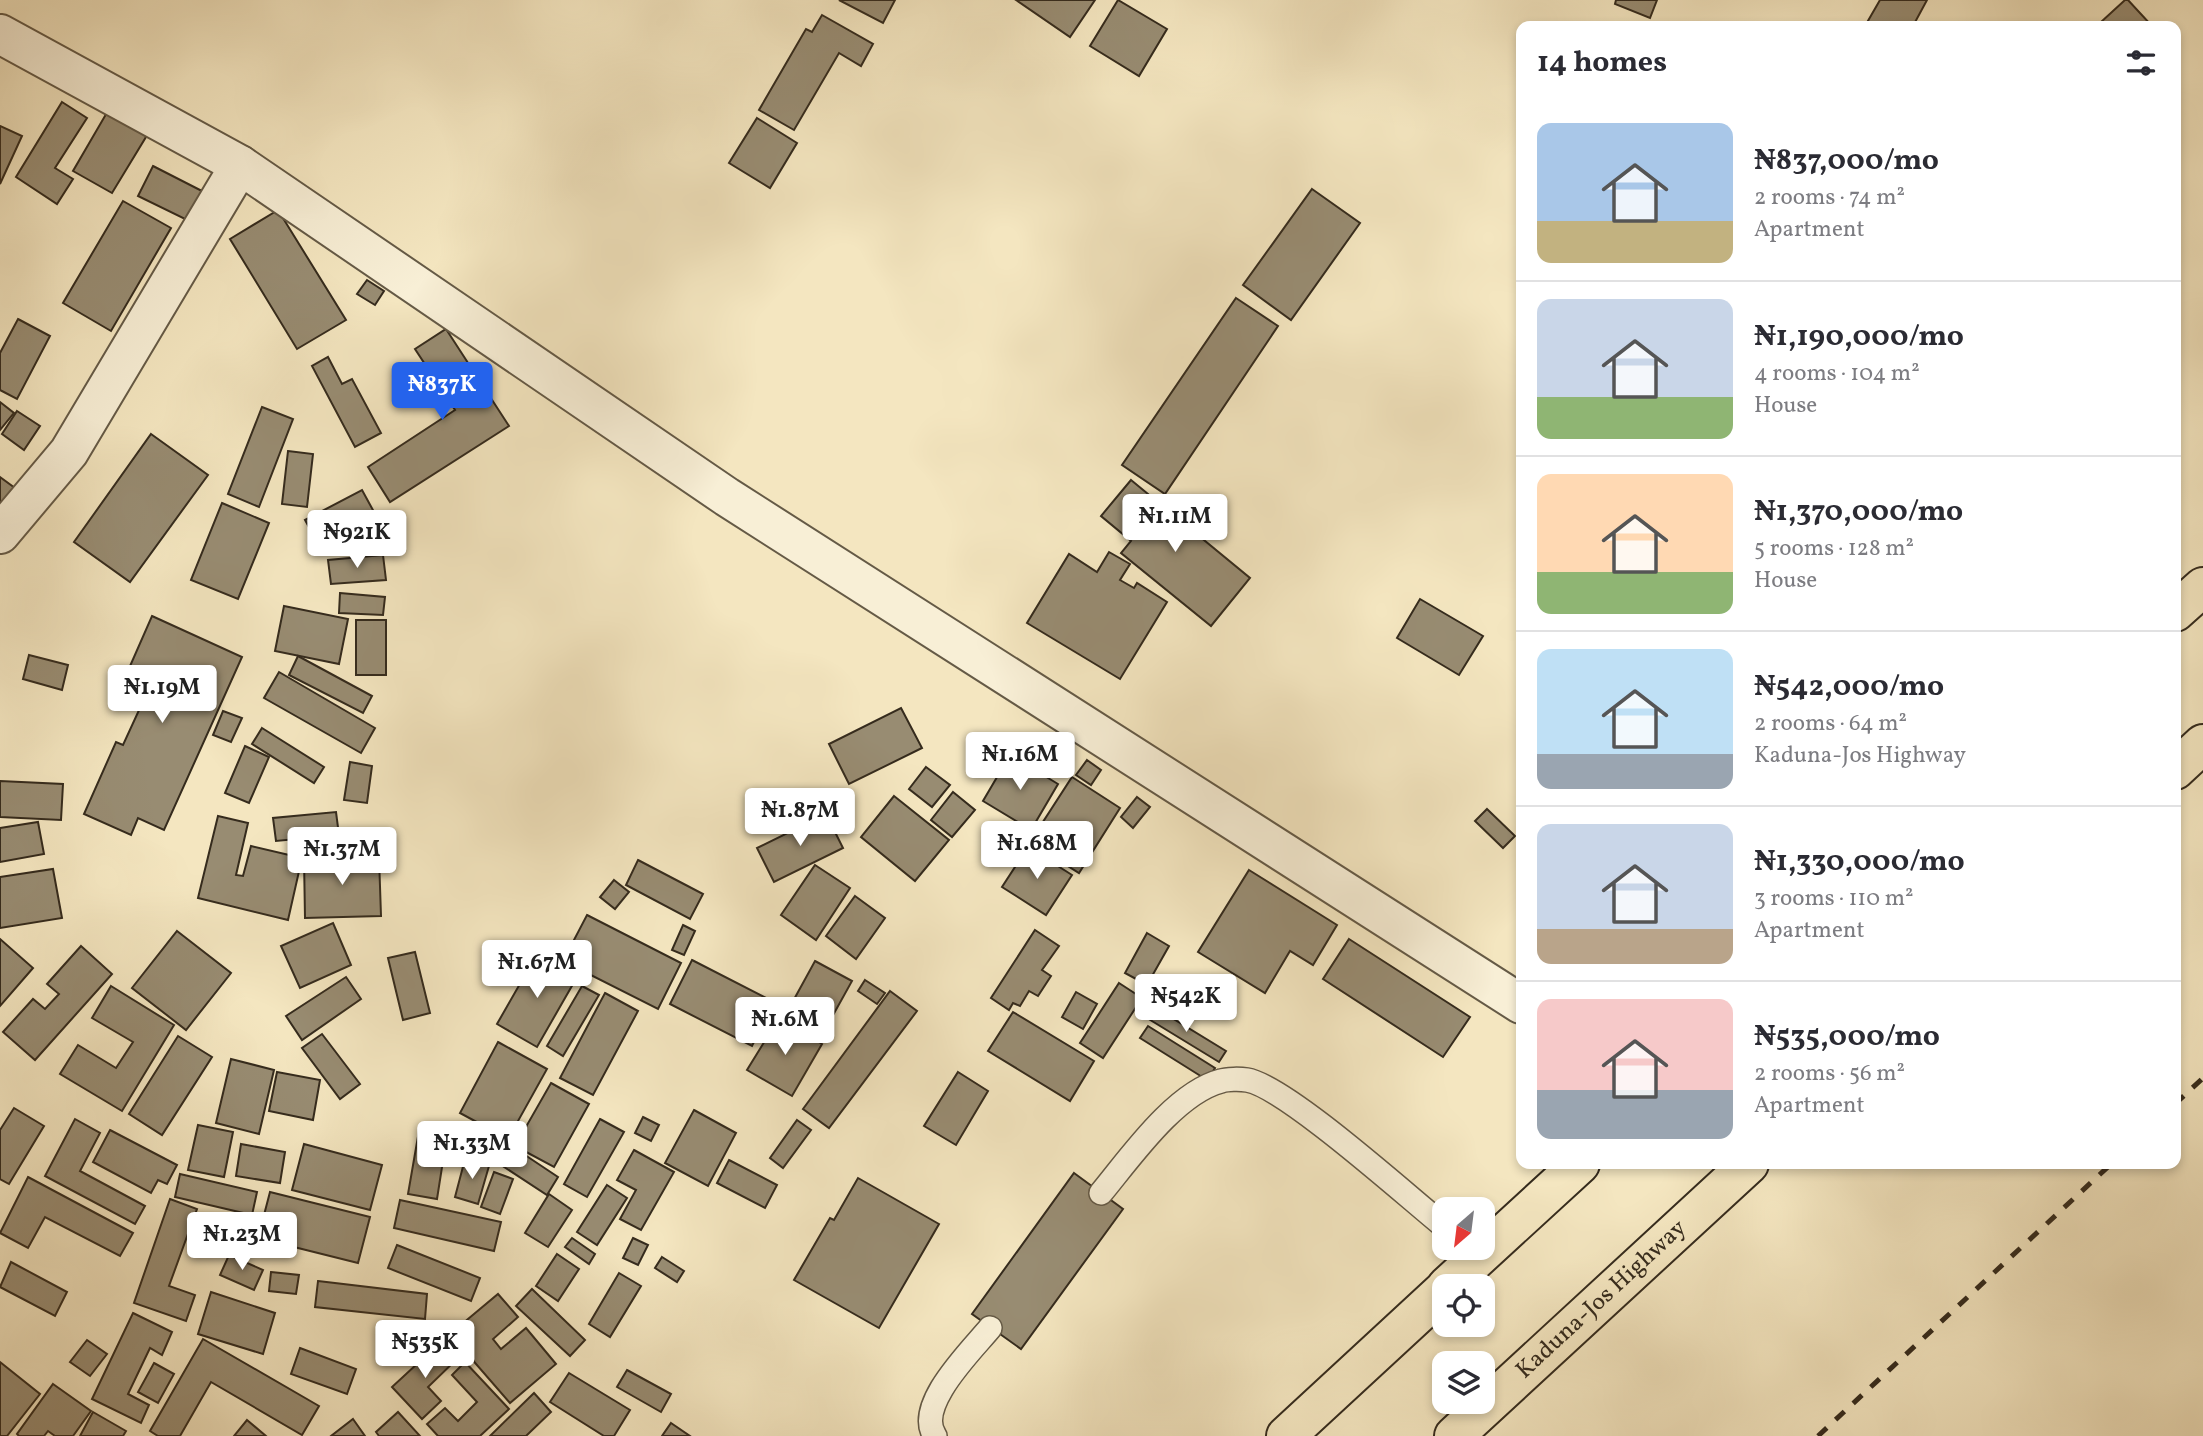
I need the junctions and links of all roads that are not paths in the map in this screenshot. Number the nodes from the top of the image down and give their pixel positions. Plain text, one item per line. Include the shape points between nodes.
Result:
1 (0, 34) edge
2 (240, 165) junction
3 (0, 534) edge
4 (2203, 587) edge
5 (2181, 607) edge
6 (2203, 744) edge
7 (2181, 764) edge
8 (1516, 1001) edge
9 (1574, 1169) edge
10 (1744, 1169) edge
11 (1101, 1193) dead end
12 (1432, 1216) edge
13 (1495, 1235) edge
14 (1469, 1260) edge
15 (1457, 1274) edge
16 (1432, 1301) edge
17 (990, 1328) dead end
18 (935, 1436) edge
19 (1286, 1436) edge
20 (1454, 1436) edge

1 - 2 street
2 - 3 street via 69,452
2 - 8 street via 727,497
4 - 5 highway
6 - 7 highway
9 - 13 highway
10 - 20 highway, Kaduna-Jos Highway
11 - 12 lane via 1161,1121 1189,1098 1220,1081 1249,1080 1292,1103
14 - 15 highway
16 - 19 highway
17 - 18 lane via 939,1390 932,1410

